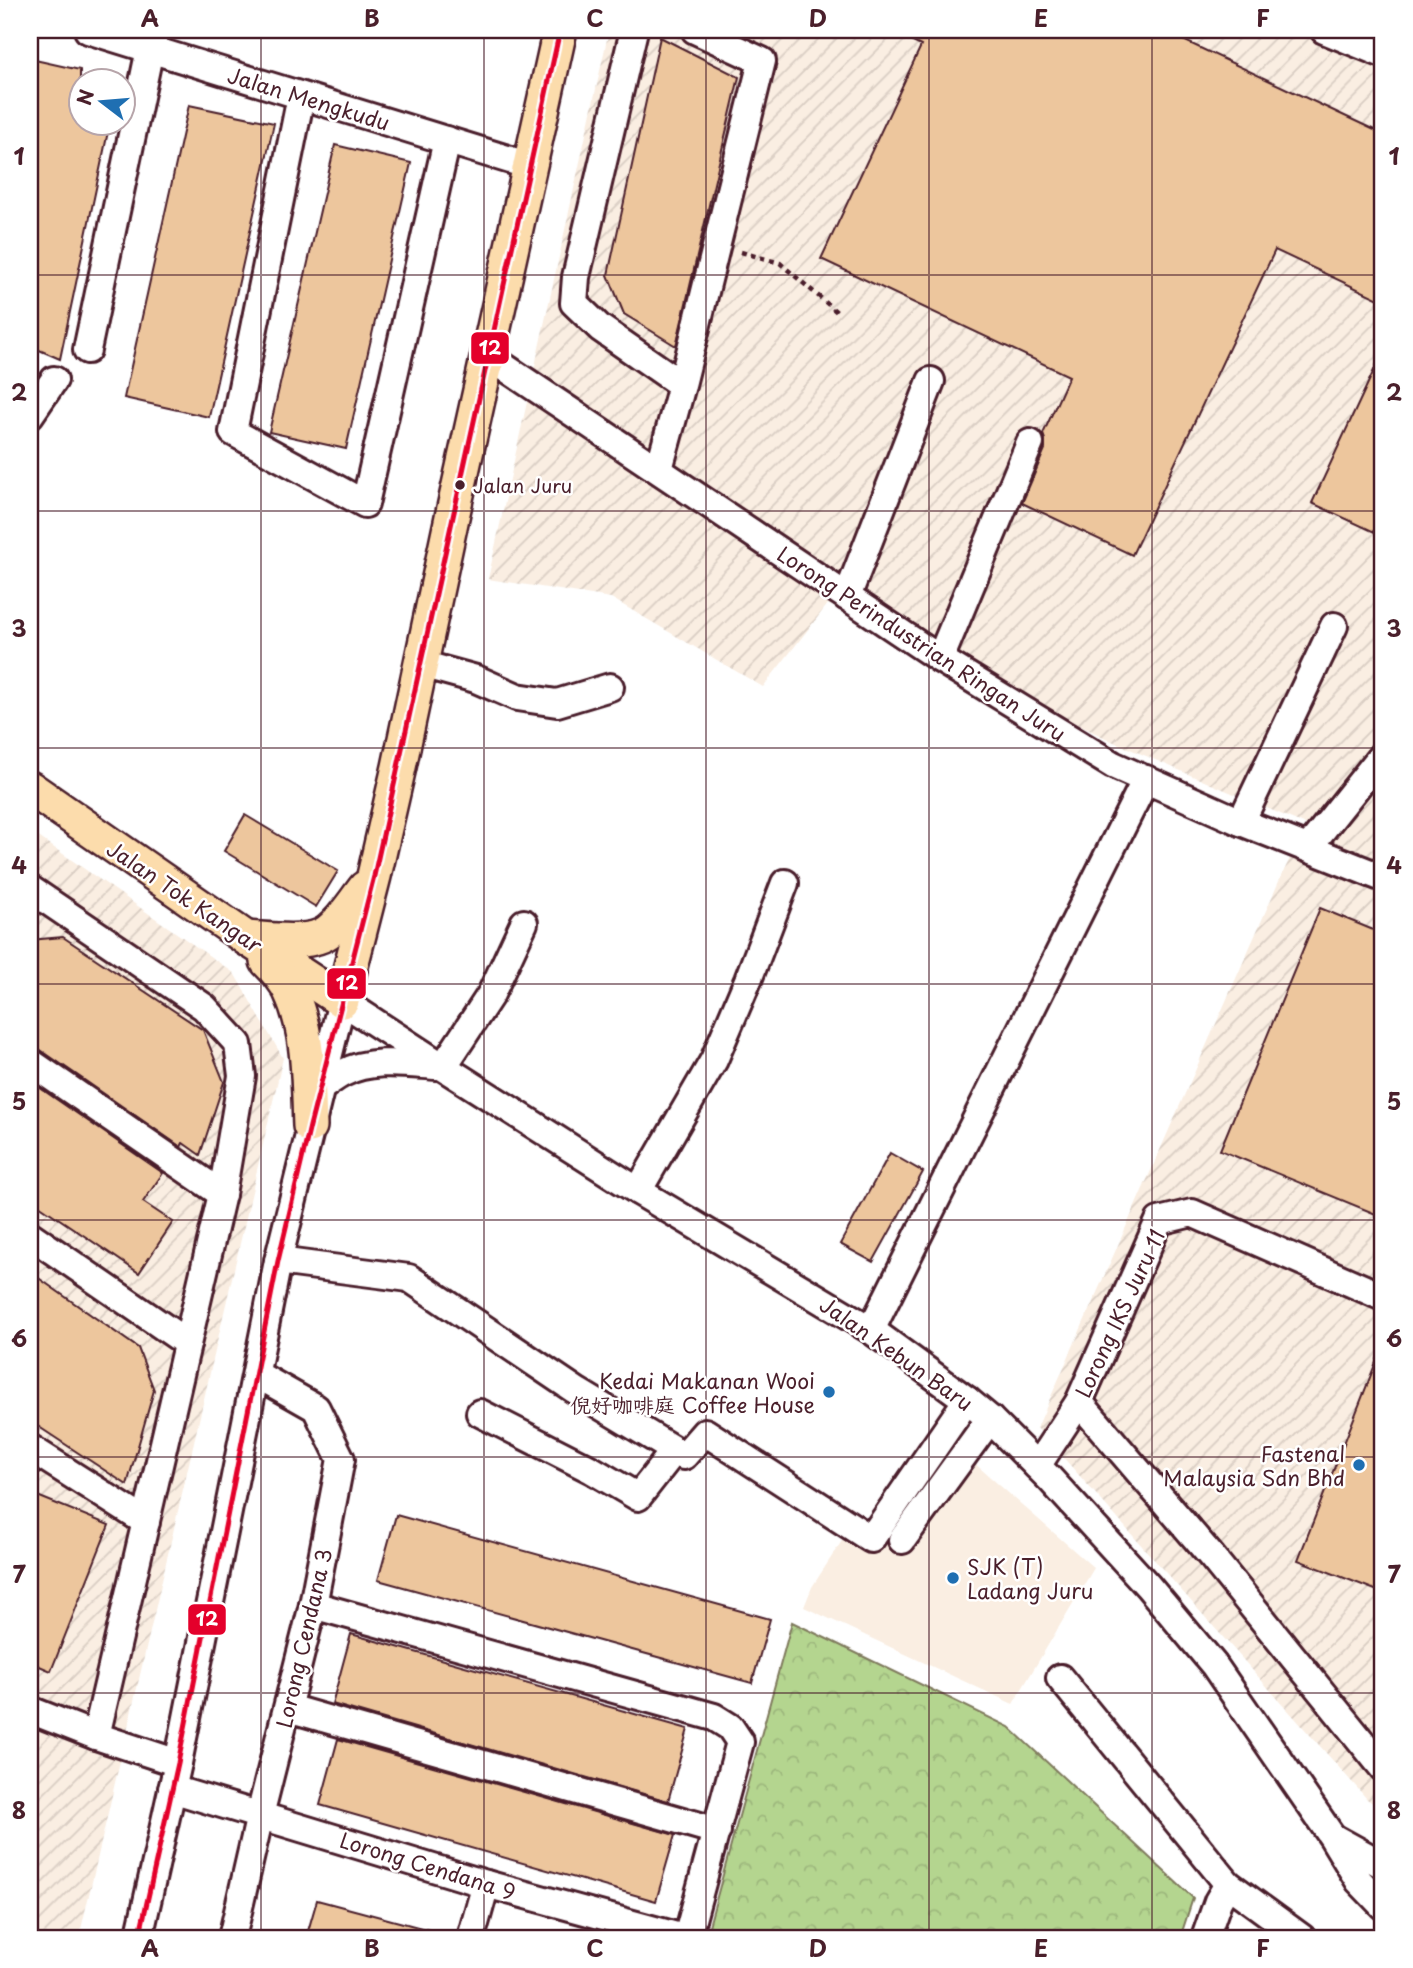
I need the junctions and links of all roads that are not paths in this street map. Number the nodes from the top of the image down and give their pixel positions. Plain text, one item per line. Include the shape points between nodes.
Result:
1 (88, 30) edge
2 (560, 30) edge
3 (634, 30) edge
4 (695, 30) edge
5 (1324, 30) edge
6 (150, 49) junction
7 (1383, 54) edge
8 (302, 96) junction
9 (447, 140) junction
10 (530, 166) junction
11 (87, 350) dead end
12 (488, 356) junction
13 (54, 380) dead end
14 (931, 381) dead end
15 (682, 385) junction
16 (30, 415) edge
17 (1030, 443) dead end
18 (659, 469) junction
19 (847, 597) junction
20 (1334, 626) dead end
21 (940, 659) junction
22 (421, 664) junction
23 (610, 687) dead end
24 (1383, 754) edge
25 (1146, 779) junction
26 (30, 788) edge
27 (1241, 822) junction
28 (1308, 848) junction
29 (374, 876) junction
30 (1383, 878) edge
31 (785, 883) dead end
32 (30, 889) edge
33 (524, 923) dead end
34 (246, 938) junction
35 (342, 1000) junction
36 (30, 1062) edge
37 (443, 1067) junction
38 (320, 1088) junction
39 (310, 1126) junction
40 (638, 1191) junction
41 (222, 1194) junction
42 (30, 1235) edge
43 (278, 1261) junction
44 (1383, 1297) edge
45 (872, 1330) junction
46 (187, 1343) junction
47 (256, 1374) junction
48 (967, 1400) junction
49 (1079, 1402) junction
50 (480, 1413) dead end
51 (990, 1419) junction
52 (30, 1448) edge
53 (674, 1451) junction
54 (1037, 1466) junction
55 (146, 1522) junction
56 (902, 1540) dead end
57 (313, 1605) junction
58 (1060, 1678) dead end
59 (288, 1707) junction
60 (30, 1710) edge
61 (96, 1736) junction
62 (178, 1763) junction
63 (1383, 1768) edge
64 (173, 1789) junction
65 (260, 1815) junction
66 (717, 1831) junction
67 (1333, 1838) junction
68 (1383, 1865) edge
69 (486, 1884) junction
70 (1228, 1884) junction
71 (1383, 1906) edge
72 (139, 1938) edge
73 (232, 1938) edge
74 (471, 1938) edge
75 (686, 1938) edge
76 (1205, 1938) edge
77 (1302, 1938) edge

1 - 6 street, Jalan Mengkudu
2 - 10 main road
3 - 15 street via 573,303 600,328
4 - 15 street via 762,61
5 - 7 street
6 - 8 street, Jalan Mengkudu
6 - 11 street
8 - 9 street, Jalan Mengkudu
8 - 9 street via 233,432 365,504
9 - 10 street, Jalan Mengkudu
10 - 12 main road
12 - 18 street, Lorong Perindustrian Ringan Juru
12 - 22 main road
13 - 16 street
14 - 19 street
15 - 18 street
17 - 21 street
18 - 19 street, Lorong Perindustrian Ringan Juru
19 - 21 street, Lorong Perindustrian Ringan Juru
20 - 27 street
21 - 25 street, Lorong Perindustrian Ringan Juru via 1113,765
22 - 23 street via 517,697 557,703
22 - 29 main road
24 - 28 street
25 - 27 street, Lorong Perindustrian Ringan Juru
25 - 45 street
26 - 34 main road, Jalan Tok Kangar
27 - 28 street, Lorong Perindustrian Ringan Juru
28 - 30 street, Lorong Perindustrian Ringan Juru
29 - 34 main road via 327,933 293,940
29 - 35 main road
31 - 40 street via 714,1060
32 - 41 street via 204,1007 238,1044 242,1076
33 - 37 street via 491,994
34 - 35 main road, Jalan Tok Kangar
34 - 39 main road via 290,991 305,1038
35 - 37 street, Jalan Kebun Baru
35 - 38 street
36 - 41 street
37 - 38 street via 392,1062 367,1065
37 - 40 street, Jalan Kebun Baru
38 - 39 street
39 - 43 street
40 - 45 street, Jalan Kebun Baru
41 - 46 street
42 - 46 street
43 - 47 street
43 - 53 street via 409,1278
44 - 49 street, Lorong IKS Juru 11 via 1192,1213 1159,1221
45 - 48 street, Jalan Kebun Baru
46 - 55 street
47 - 57 street, Lorong Cendana 3 via 316,1408 341,1459
47 - 62 street
48 - 51 street, Jalan Kebun Baru
48 - 53 street via 871,1539 705,1432 684,1456
49 - 54 street, Lorong IKS Juru 11
49 - 63 street
50 - 53 street via 638,1497
51 - 54 street, Jalan Kebun Baru
51 - 56 street
52 - 55 street
54 - 67 street, Jalan Kebun Baru via 1149,1586 1214,1665
55 - 61 street
57 - 59 street, Lorong Cendana 3
57 - 66 street via 714,1717 730,1727 740,1742
58 - 70 street
59 - 65 street, Lorong Cendana 3
59 - 66 street
60 - 61 street
61 - 62 street
62 - 64 street
64 - 65 street, Lorong Cendana 9
64 - 72 street
65 - 69 street, Lorong Cendana 9
65 - 73 street, Lorong Cendana 3
66 - 75 street
67 - 68 street, Jalan Kebun Baru
67 - 71 street, Jalan Kebun Baru via 1359,1881
69 - 74 street
69 - 75 street, Lorong Cendana 9
70 - 76 street
70 - 77 street

